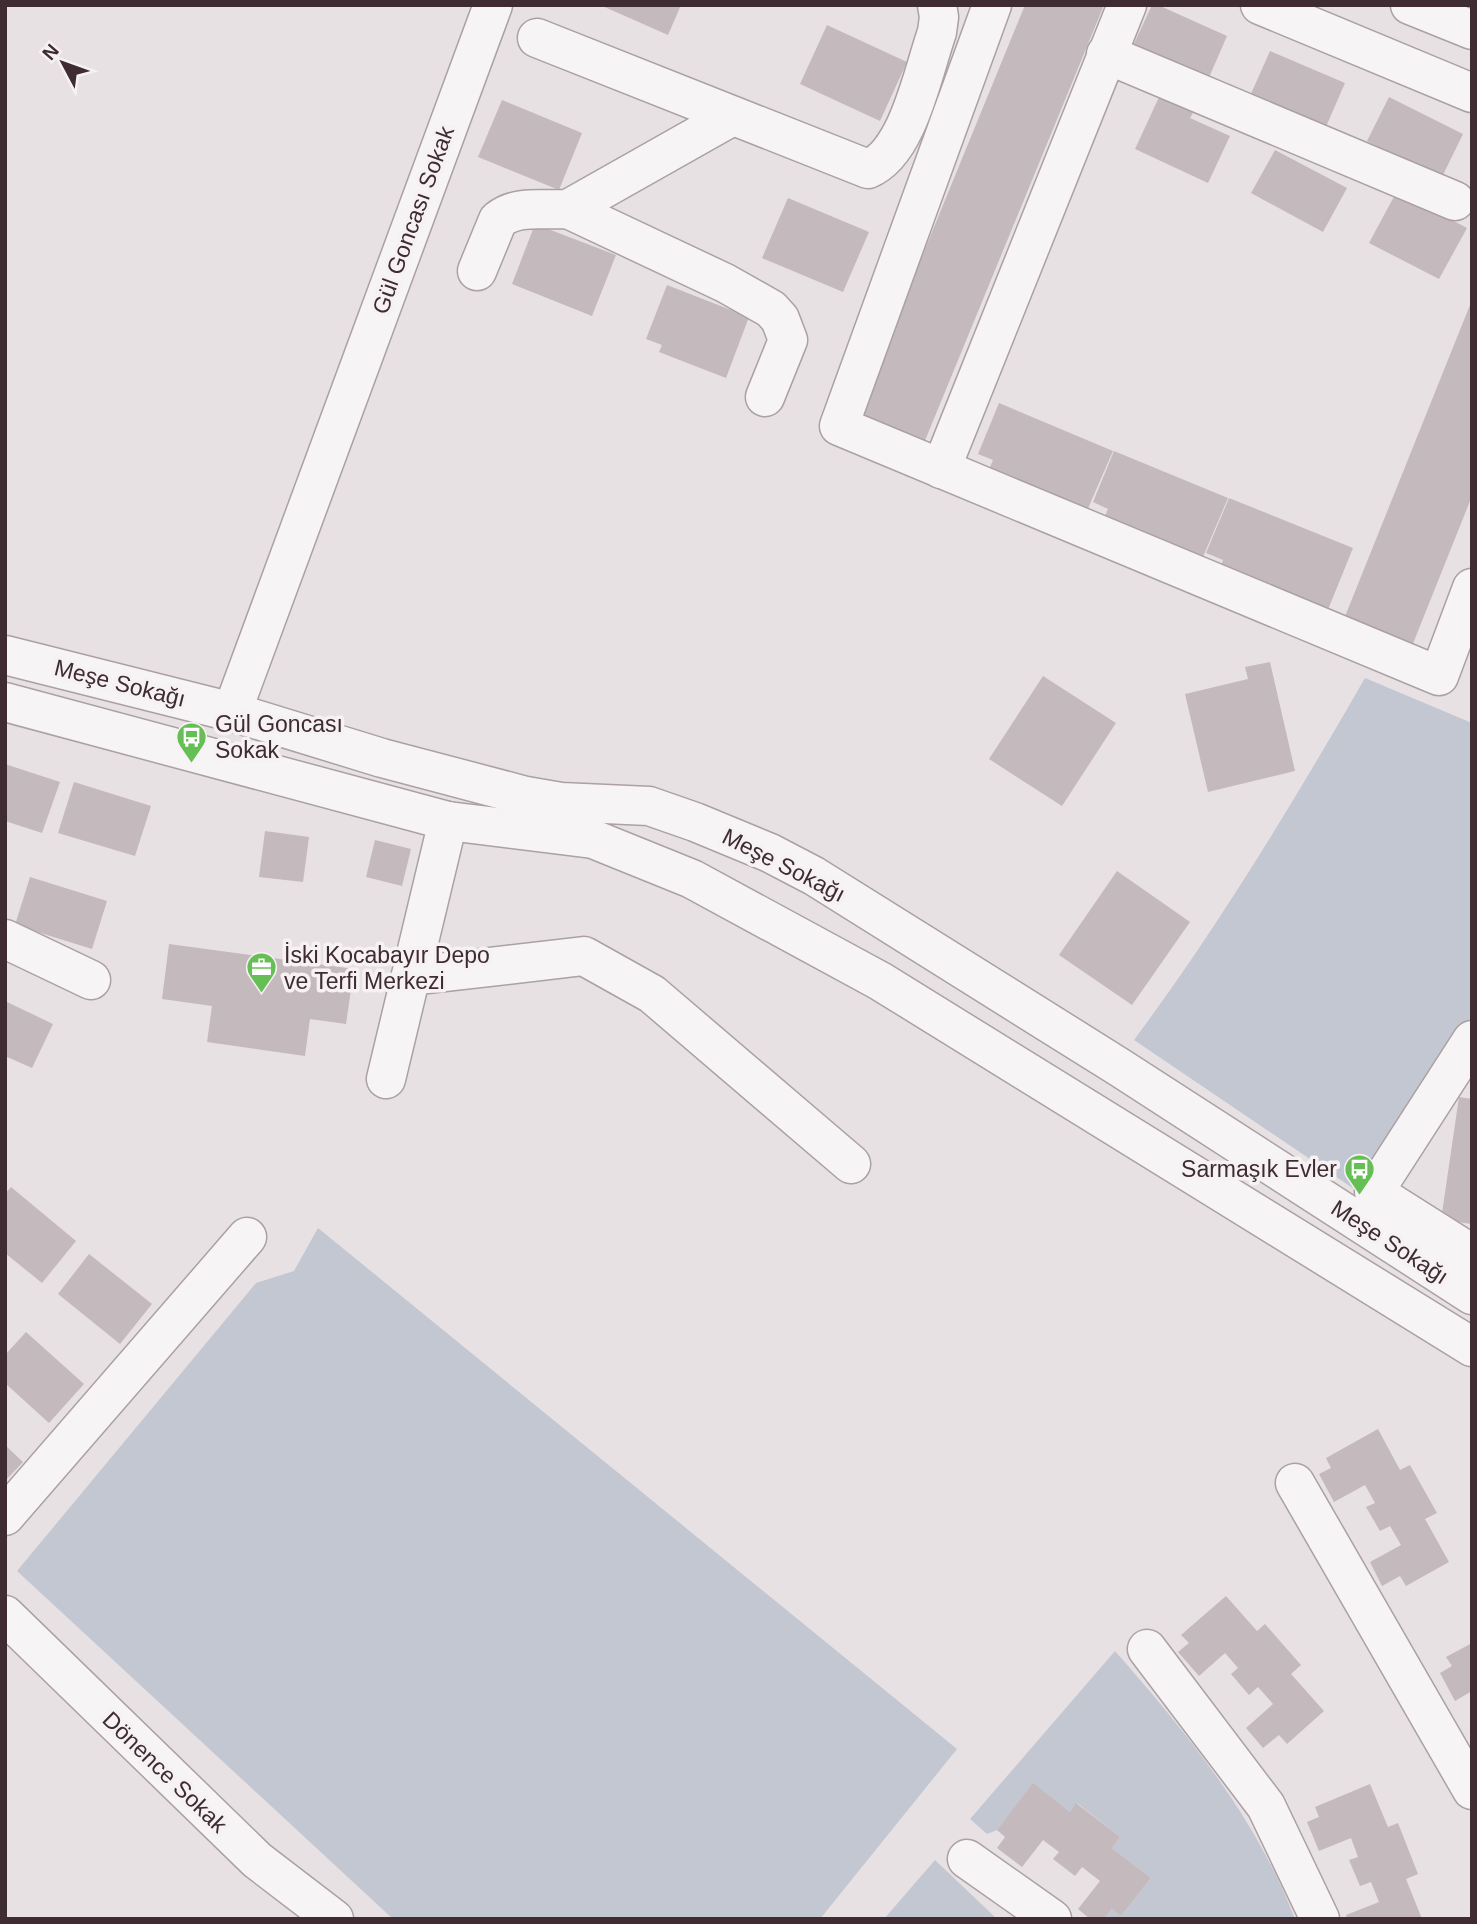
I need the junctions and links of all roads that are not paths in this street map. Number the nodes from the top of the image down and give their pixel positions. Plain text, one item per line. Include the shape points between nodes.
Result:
1 (493, 5) edge
2 (937, 5) edge
3 (992, 5) edge
4 (1127, 5) edge
5 (1260, 5) edge
6 (1410, 5) edge
7 (1472, 30) edge
8 (537, 38) dead end
9 (1106, 54) junction
10 (1472, 93) edge
11 (731, 117) junction
12 (1455, 201) dead end
13 (568, 209) junction
14 (477, 271) dead end
15 (765, 397) dead end
16 (941, 469) junction
17 (1472, 588) edge
18 (5, 654) edge
19 (5, 702) edge
20 (232, 712) junction
21 (448, 821) junction
22 (5, 939) edge
23 (411, 976) junction
24 (91, 981) dead end
25 (1472, 1040) edge
26 (387, 1079) dead end
27 (851, 1164) dead end
28 (247, 1237) dead end
29 (1469, 1277) edge
30 (1472, 1347) edge
31 (1294, 1483) dead end
32 (5, 1516) edge
33 (5, 1615) edge
34 (1147, 1649) dead end
35 (1472, 1790) edge
36 (967, 1860) dead end
37 (334, 1919) edge
38 (1052, 1919) edge
39 (1320, 1919) edge

1 - 20 street, Gül Goncası Sokak
2 - 11 street via 936,32 900,140 881,163 868,169 855,166
3 - 16 street via 839,426
4 - 9 street
5 - 10 street
6 - 7 street
8 - 11 street
9 - 12 street
9 - 16 street
11 - 13 street
13 - 14 street via 505,214 498,220
13 - 15 street via 771,309 788,340
16 - 17 street via 1439,676
18 - 20 street, Meşe Sokağı
19 - 21 street, Meşe Sokağı
20 - 29 street, Meşe Sokağı via 526,796 649,806 770,853
21 - 23 street
21 - 30 street, Meşe Sokağı via 593,839 692,879 880,981
22 - 24 street
23 - 26 street
23 - 27 street via 584,956 652,994
25 - 29 street via 1374,1192
28 - 32 street
31 - 35 street
33 - 37 street, Dönence Sokak via 257,1860
34 - 39 street via 1266,1806
36 - 38 street

